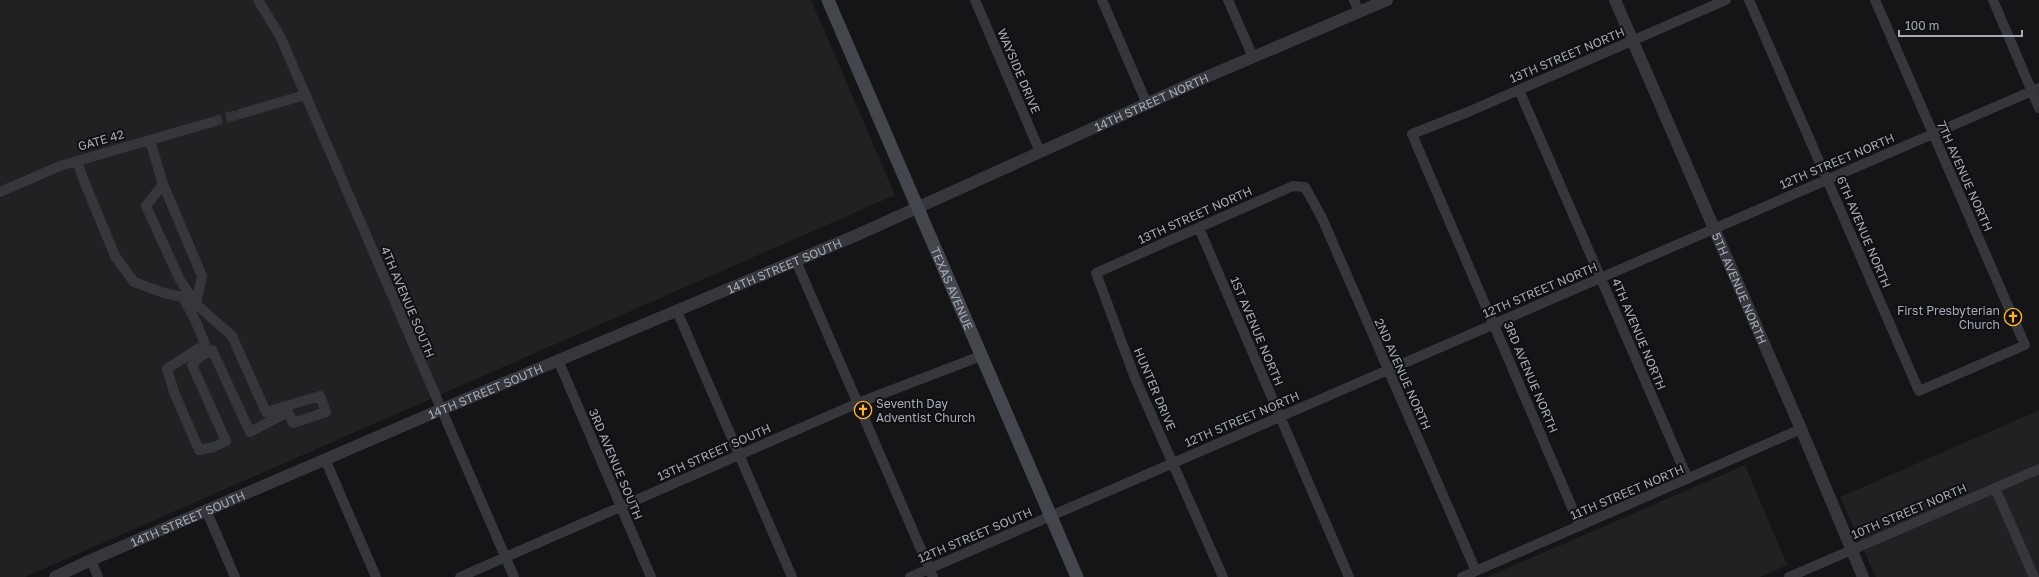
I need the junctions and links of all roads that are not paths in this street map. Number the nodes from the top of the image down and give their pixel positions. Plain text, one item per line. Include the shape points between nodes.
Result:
1 (258, 0) edge
2 (828, 0) edge
3 (975, 0) edge
4 (1102, 0) edge
5 (1228, 0) edge
6 (1354, 0) edge
7 (1387, 0) edge
8 (1615, 0) edge
9 (1726, 0) edge
10 (1749, 0) edge
11 (1875, 0) edge
12 (1993, 0) edge
13 (1359, 12) junction
14 (1632, 41) junction
15 (1253, 57) junction
16 (1519, 90) junction
17 (2035, 90) edge
18 (305, 95) junction
19 (1147, 104) junction
20 (2039, 108) edge
21 (240, 114) tunnel mouth
22 (212, 122) tunnel mouth
23 (1418, 132) joint
24 (1932, 134) junction
25 (150, 140) junction
26 (1040, 152) junction
27 (77, 161) junction
28 (1827, 180) junction
29 (163, 184) junction
30 (1306, 189) joint
31 (0, 192) edge
32 (917, 207) junction
33 (1199, 228) junction
34 (1714, 229) junction
35 (796, 261) junction
36 (1097, 275) joint
37 (1601, 278) junction
38 (196, 304) junction
39 (677, 311) junction
40 (1494, 324) junction
41 (981, 356) junction
42 (558, 360) junction
43 (1387, 370) junction
44 (1917, 386) joint
45 (858, 403) junction
46 (440, 410) junction
47 (1280, 417) junction
48 (1801, 429) junction
49 (739, 455) junction
50 (325, 459) junction
51 (1173, 463) junction
52 (2039, 469) edge
53 (1688, 479) junction
54 (1995, 488) junction
55 (621, 507) junction
56 (206, 510) junction
57 (1051, 516) junction
58 (1580, 526) junction
59 (1851, 550) junction
60 (505, 558) junction
61 (91, 560) junction
62 (1476, 571) junction
63 (931, 573) edge
64 (55, 577) edge
65 (98, 577) edge
66 (235, 577) edge
67 (376, 577) edge
68 (460, 577) edge
69 (514, 577) edge
70 (651, 577) edge
71 (792, 577) edge
72 (910, 577) edge
73 (1077, 577) edge
74 (1223, 577) edge
75 (1349, 577) edge
76 (1462, 577) edge
77 (1789, 577) edge
78 (1863, 577) edge
79 (2034, 577) edge

1 - 18 street, 4TH AVENUE SOUTH via 280,36
2 - 32 main road, TEXAS AVENUE
3 - 26 street, WAYSIDE DRIVE
4 - 19 street
5 - 15 street
6 - 13 street
7 - 13 street, 14TH STREET NORTH
8 - 14 street, 5TH AVENUE NORTH
9 - 14 street, 13TH STREET NORTH
10 - 28 street, 6TH AVENUE NORTH
11 - 24 street, 7TH AVENUE NORTH
12 - 17 street
13 - 15 street, 14TH STREET NORTH
14 - 16 street, 13TH STREET NORTH
14 - 34 street, 5TH AVENUE NORTH
15 - 19 street, 14TH STREET NORTH
16 - 23 street, 13TH STREET NORTH
16 - 37 street, 4TH AVENUE NORTH
17 - 20 street
17 - 24 street, 12TH STREET NORTH
18 - 21 street
18 - 46 street, 4TH AVENUE SOUTH
19 - 26 street, 14TH STREET NORTH
22 - 25 street, GATE 42
23 - 40 street, 3RD AVENUE NORTH via 1412,134
24 - 28 street, 12TH STREET NORTH
24 - 44 street, 7TH AVENUE NORTH via 2025,345 1919,392
25 - 27 street, GATE 42
25 - 29 street
26 - 32 street, 14TH STREET NORTH
27 - 31 street, GATE 42
27 - 38 street via 115,256 134,282 183,297 196,322 205,344 167,369 199,450 214,448 226,442 192,365 212,350 250,432 288,412 293,423 326,412 320,396 266,412 232,336
28 - 34 street, 12TH STREET NORTH
28 - 44 street, 6TH AVENUE NORTH
29 - 38 street via 202,276
29 - 38 street via 146,206 180,280
30 - 33 street, 13TH STREET NORTH via 1293,186
30 - 43 street, 2ND AVENUE NORTH via 1322,218
32 - 35 street, 14TH STREET SOUTH
32 - 41 main road, TEXAS AVENUE
33 - 36 street, 13TH STREET NORTH via 1096,273
33 - 47 street, 1ST AVENUE NORTH
34 - 37 street, 12TH STREET NORTH
34 - 48 street, 5TH AVENUE NORTH
35 - 39 street, 14TH STREET SOUTH
35 - 45 street
36 - 51 street, HUNTER DRIVE via 1135,378
37 - 40 street, 12TH STREET NORTH
37 - 53 street, 4TH AVENUE NORTH
39 - 42 street, 14TH STREET SOUTH
39 - 49 street
40 - 43 street, 12TH STREET NORTH
40 - 58 street, 3RD AVENUE NORTH
41 - 45 street, 13TH STREET SOUTH
41 - 57 main road, TEXAS AVENUE
42 - 46 street, 14TH STREET SOUTH
42 - 55 street, 3RD AVENUE SOUTH
43 - 47 street, 12TH STREET NORTH
43 - 62 street, 2ND AVENUE NORTH
45 - 49 street, 13TH STREET SOUTH
45 - 63 street
46 - 50 street, 14TH STREET SOUTH
46 - 60 street, 4TH AVENUE SOUTH
47 - 51 street, 12TH STREET NORTH
47 - 75 street, 1ST AVENUE NORTH
48 - 53 street, 11TH STREET NORTH
48 - 59 street, 5TH AVENUE NORTH
49 - 55 street, 13TH STREET SOUTH
49 - 71 street
50 - 56 street, 14TH STREET SOUTH
50 - 67 street
51 - 57 street, 12TH STREET NORTH
51 - 74 street, HUNTER DRIVE
52 - 54 street, 10TH STREET NORTH
53 - 58 street, 11TH STREET NORTH
54 - 59 street, 10TH STREET NORTH
54 - 79 street
55 - 60 street, 13TH STREET SOUTH
55 - 70 street, 3RD AVENUE SOUTH
56 - 61 street, 14TH STREET SOUTH
56 - 66 street
57 - 63 street, 12TH STREET SOUTH
57 - 73 main road, TEXAS AVENUE
58 - 62 street, 11TH STREET NORTH
59 - 77 street, 10TH STREET NORTH
59 - 78 street, 5TH AVENUE NORTH
60 - 68 street, 13TH STREET SOUTH
60 - 69 street, 4TH AVENUE SOUTH
61 - 64 street, 14TH STREET SOUTH
61 - 65 street
62 - 76 street, 11TH STREET NORTH
63 - 72 street, 12TH STREET SOUTH

